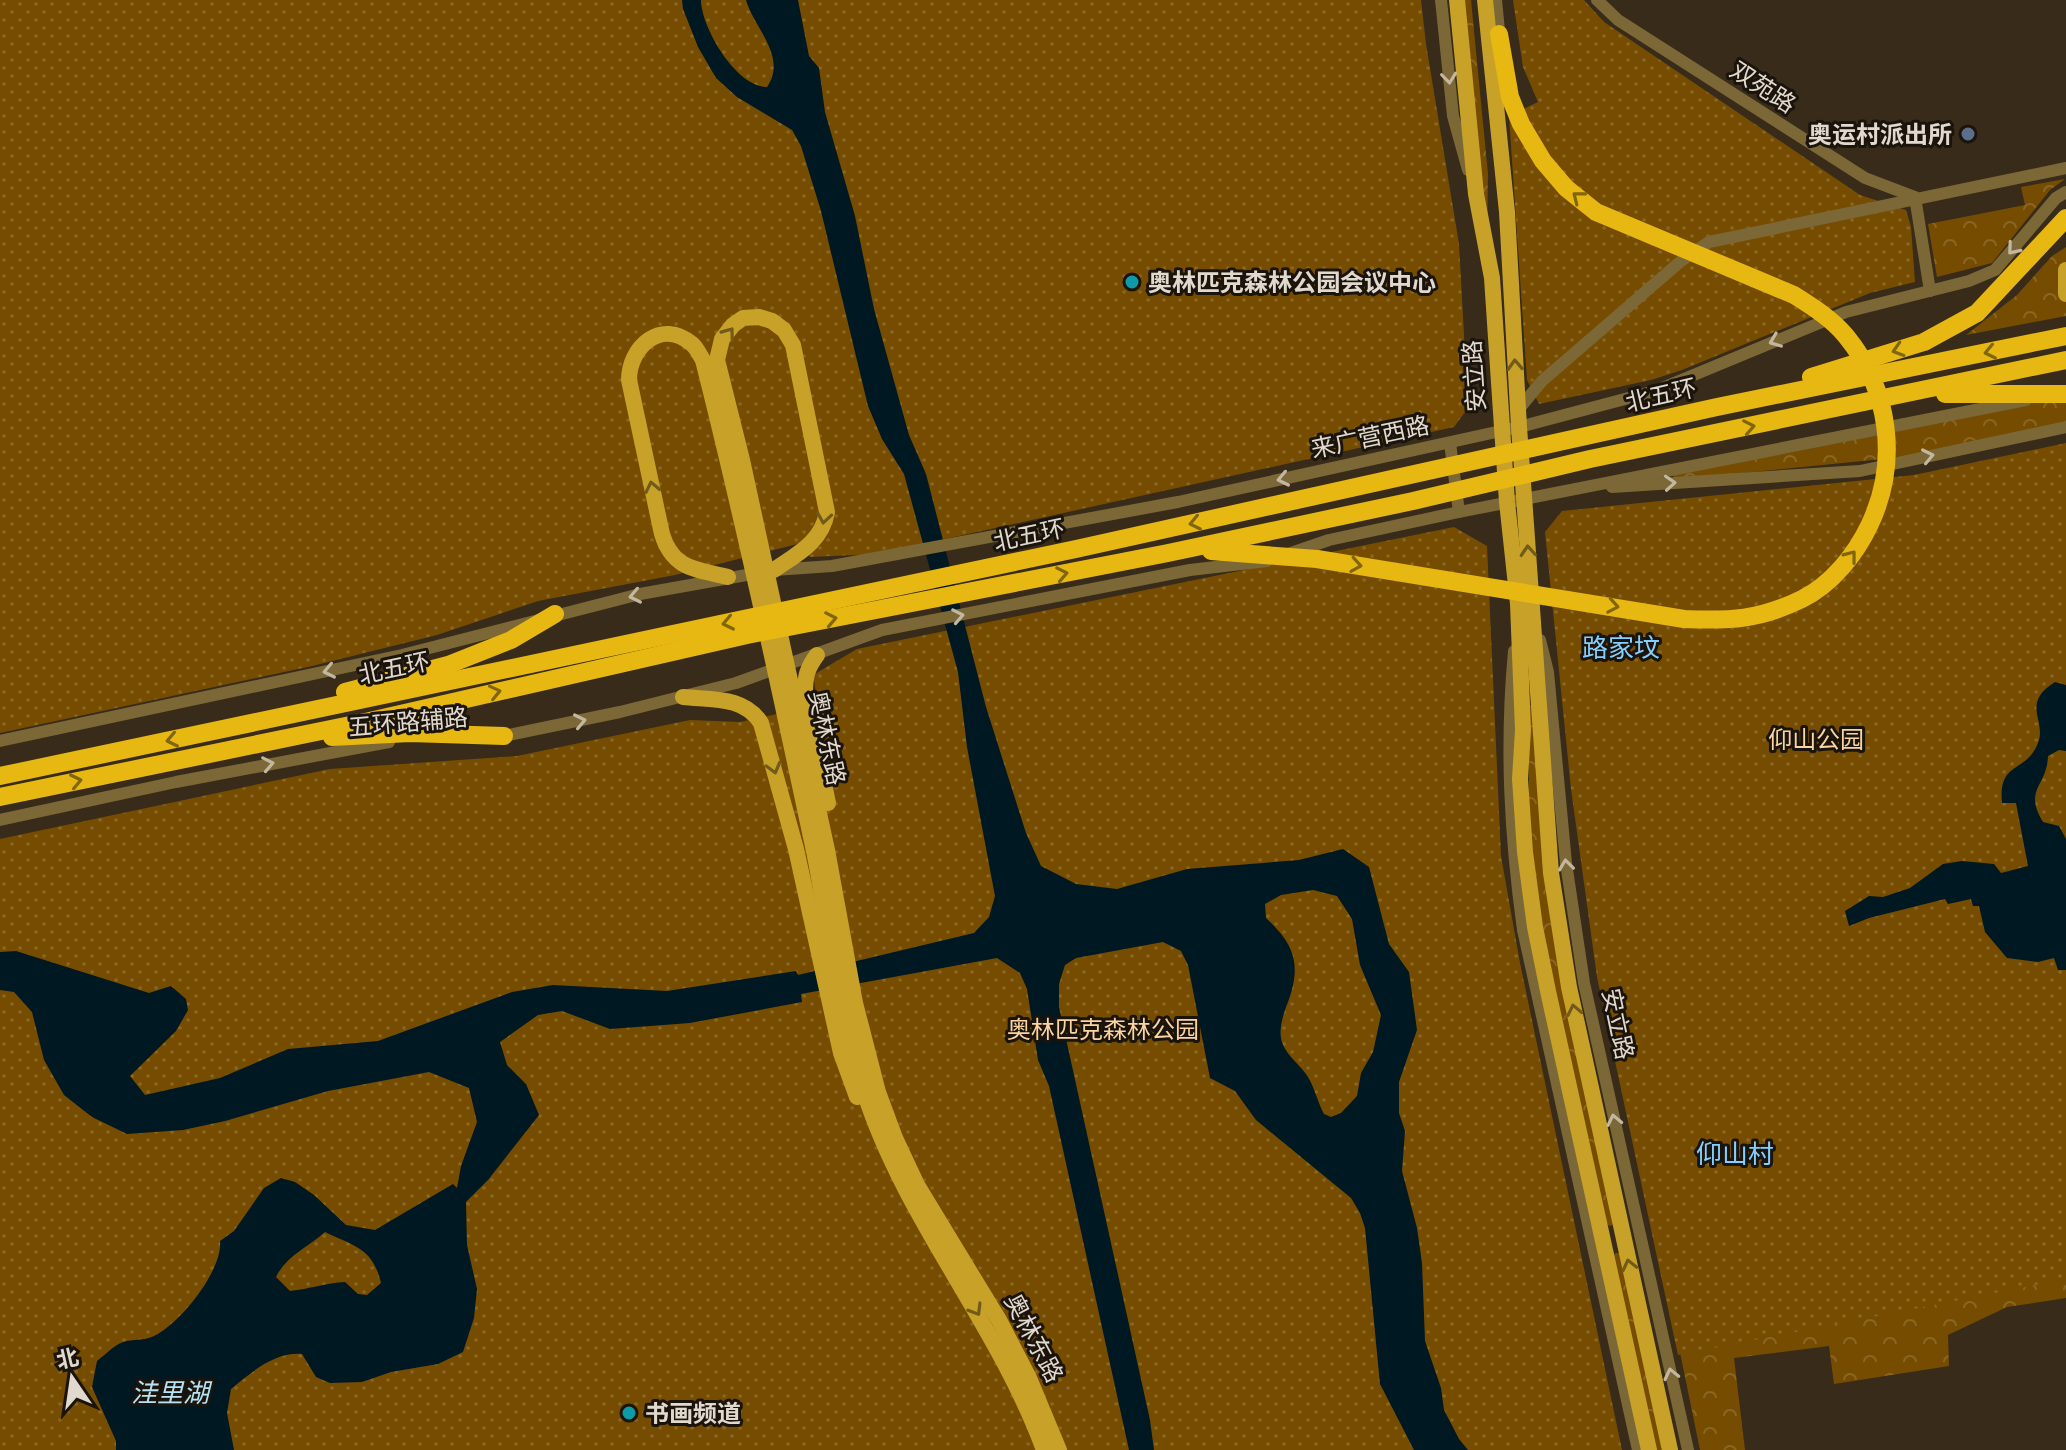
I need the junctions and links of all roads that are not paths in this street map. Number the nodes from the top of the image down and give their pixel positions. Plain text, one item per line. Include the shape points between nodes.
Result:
1 (1441, 0) edge
2 (1457, 0) edge
3 (1485, 0) edge
4 (1496, 0) edge
5 (1597, 0) edge
6 (1499, 34) junction
7 (2066, 168) edge
8 (2066, 192) edge
9 (1476, 194) junction
10 (1915, 197) junction
11 (1507, 212) junction
12 (2066, 218) edge
13 (2066, 270) edge
14 (1930, 291) junction
15 (2066, 294) edge
16 (2066, 336) edge
17 (2066, 360) edge
18 (1910, 393) junction
19 (2066, 393) edge
20 (1717, 407) junction
21 (1518, 410) junction
22 (2066, 427) edge
23 (1510, 429) junction
24 (1450, 443) junction
25 (735, 459) junction
26 (1565, 490) junction
27 (1516, 501) junction
28 (1459, 512) junction
29 (1168, 553) junction
30 (774, 570) junction
31 (728, 577) junction
32 (1525, 603) junction
33 (555, 614) junction
34 (817, 655) junction
35 (683, 697) junction
36 (219, 730) junction
37 (814, 731) junction
38 (764, 732) junction
39 (504, 736) junction
40 (285, 738) junction
41 (0, 741) edge
42 (0, 776) edge
43 (0, 797) edge
44 (0, 820) edge
45 (847, 1001) junction
46 (889, 1141) junction
47 (1044, 1450) edge
48 (1059, 1450) edge
49 (1638, 1450) edge
50 (1649, 1450) edge
51 (1670, 1450) edge
52 (1688, 1450) edge

1 -> 9 street, 安立路 via 1453,116
2 - 9 main road, 安立路
3 - 11 main road, 安立路
4 - 6 street, 安立路
5 - 10 street, 双苑路 via 1618,20 1865,178
6 - 11 street, 安立路
29 -> 6 highway via 1251,552 1317,559 1684,619 1732,621 1805,598 1836,574 1863,540 1880,504 1887,432 1868,369 1846,336 1794,295 1596,212 1566,188 1521,124 1510,97
7 - 10 street
8 -> 14 street, 来广营西路 via 1995,270
9 - 23 main road, 安立路
10 - 14 street
10 - 21 street via 1709,242 1542,381
21 -> 11 main road, 安立路
12 -> 20 highway via 1977,313 1924,342
13 - 15 main road
14 -> 23 street, 来广营西路 via 1846,312 1655,391
16 -> 20 highway, 北五环
17 - 18 highway, 北五环
18 - 19 highway
29 -> 18 highway, 北五环
19 - 26 street
20 -> 36 highway, 北五环
21 - 23 main road, 安立路
26 -> 22 street via 1860,471
23 - 24 street, 来广营西路
23 - 27 main road, 安立路
24 - 28 street
24 -> 30 street, 来广营西路 via 1178,502 832,566
25 -> 30 main road, 奥林东路 via 717,360 722,339 733,325 759,317 784,330 793,345 827,512 824,528 809,545
31 -> 25 main road, 奥林东路 via 688,567 667,550 629,380 633,356 642,343 668,335 692,344 703,360
25 - 45 main road, 奥林东路
26 - 27 street, 五环路辅路
27 - 28 street, 五环路辅路
27 - 32 main road, 安立路
34 -> 28 street, 五环路辅路 via 882,630 1190,570 1264,562 1329,540
40 -> 29 highway, 北五环 via 747,635
30 - 31 street, 来广营西路
31 -> 33 street, 来广营西路
32 - 49 street, 安立路 via 1512,670 1508,796 1523,930
32 - 50 main road, 安立路 via 1520,779 1535,927
51 -> 32 main road, 安立路 via 1569,987 1551,873
52 -> 32 street, 安立路 via 1584,983 1566,863 1548,672
33 - 36 highway via 511,640 448,665
33 -> 41 street, 来广营西路 via 402,655
34 - 35 street, 五环路辅路
34 - 37 main road via 805,677
35 - 38 main road via 734,701 754,711
39 -> 35 street, 五环路辅路
36 -> 42 highway, 北五环
37 - 38 main road via 801,723
37 - 45 main road via 856,959
38 -> 45 main road via 820,961
39 - 40 highway
44 -> 39 street, 五环路辅路 via 383,742
43 -> 40 highway, 北五环
45 - 46 main road, 奥林东路 via 864,1091
46 -> 47 main road, 奥林东路 via 904,1189 998,1350
46 - 48 main road, 奥林东路 via 999,1320

